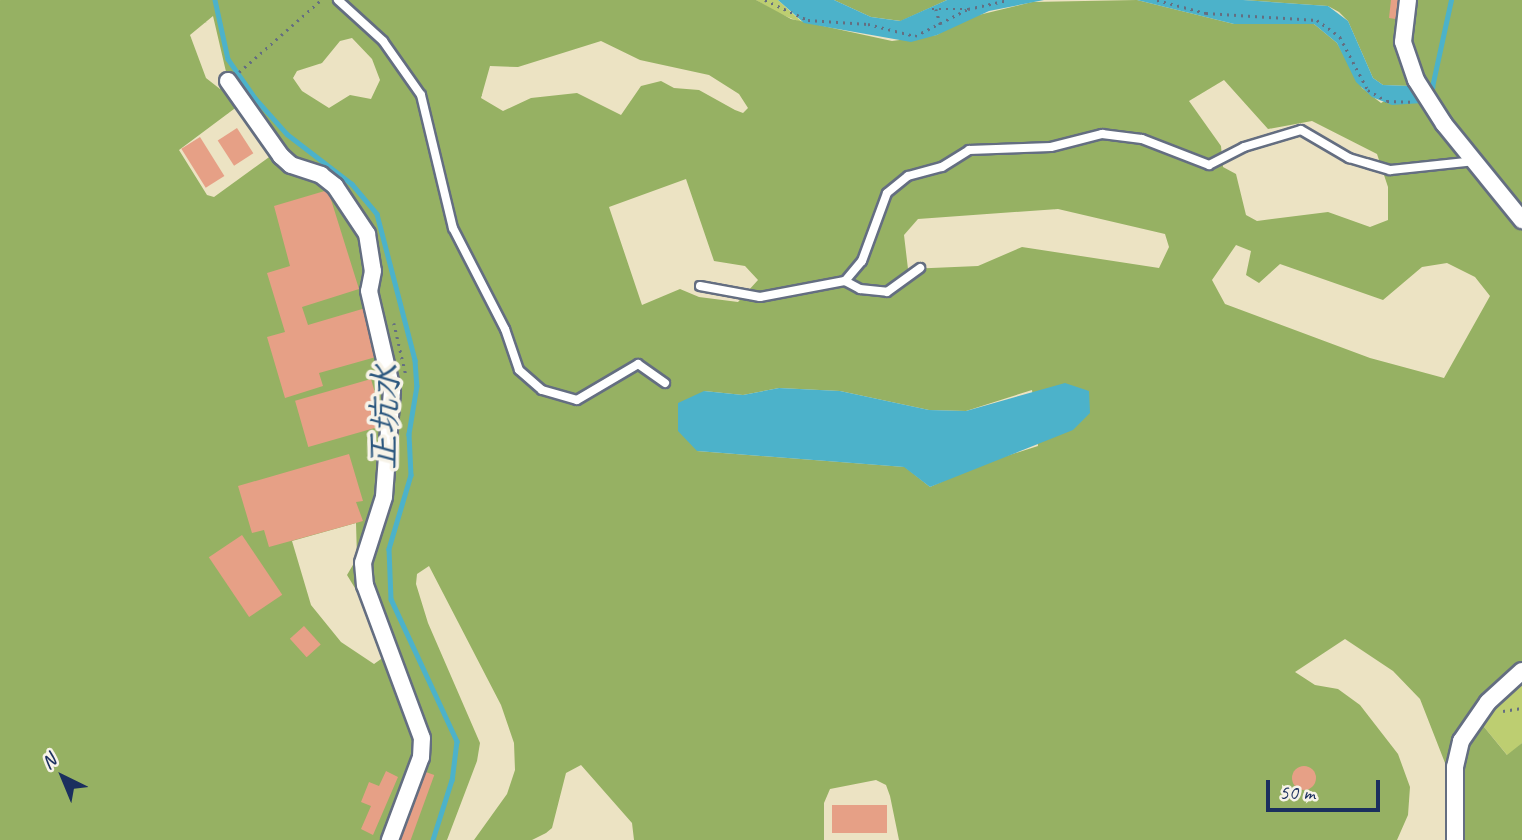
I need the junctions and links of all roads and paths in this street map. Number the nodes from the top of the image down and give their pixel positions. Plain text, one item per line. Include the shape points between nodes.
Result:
1 (321, 0) edge
2 (338, 0) edge
3 (765, 0) edge
4 (1007, 0) edge
5 (1157, 0) edge
6 (1408, 0) edge
7 (968, 9) junction
8 (941, 26) junction
9 (244, 68) dead end
10 (228, 81) dead end
11 (1424, 93) junction
12 (1474, 162) junction
13 (1522, 220) edge
14 (920, 268) dead end
15 (845, 281) junction
16 (700, 286) dead end
17 (664, 383) dead end
18 (1522, 671) edge
19 (1522, 708) edge
20 (1503, 711) dead end
21 (390, 840) edge
22 (1455, 840) edge

1 - 9 path
2 - 17 lane via 383,41 421,95 453,228 505,329 510,355 519,370 542,390 577,400 638,364
3 - 8 path via 808,20 868,24 907,36
4 - 7 path
5 - 11 path via 1206,13 1309,17 1340,37 1368,90 1396,102
6 - 11 street via 1403,42
7 - 8 path
7 - 8 path via 934,9
10 - 21 street via 281,156 335,186 367,234 373,271 369,291 392,390 384,497 363,563 365,585 422,738 421,757
11 - 12 street
12 - 13 street
12 - 15 lane via 1390,170 1349,158 1301,130 1244,147 1209,165 1142,139 1102,134 1051,147 969,150 942,167 908,176 887,193 867,250
14 - 15 lane via 887,292
15 - 16 lane via 761,297
18 - 22 street via 1488,702 1461,741 1455,767
19 - 20 path

